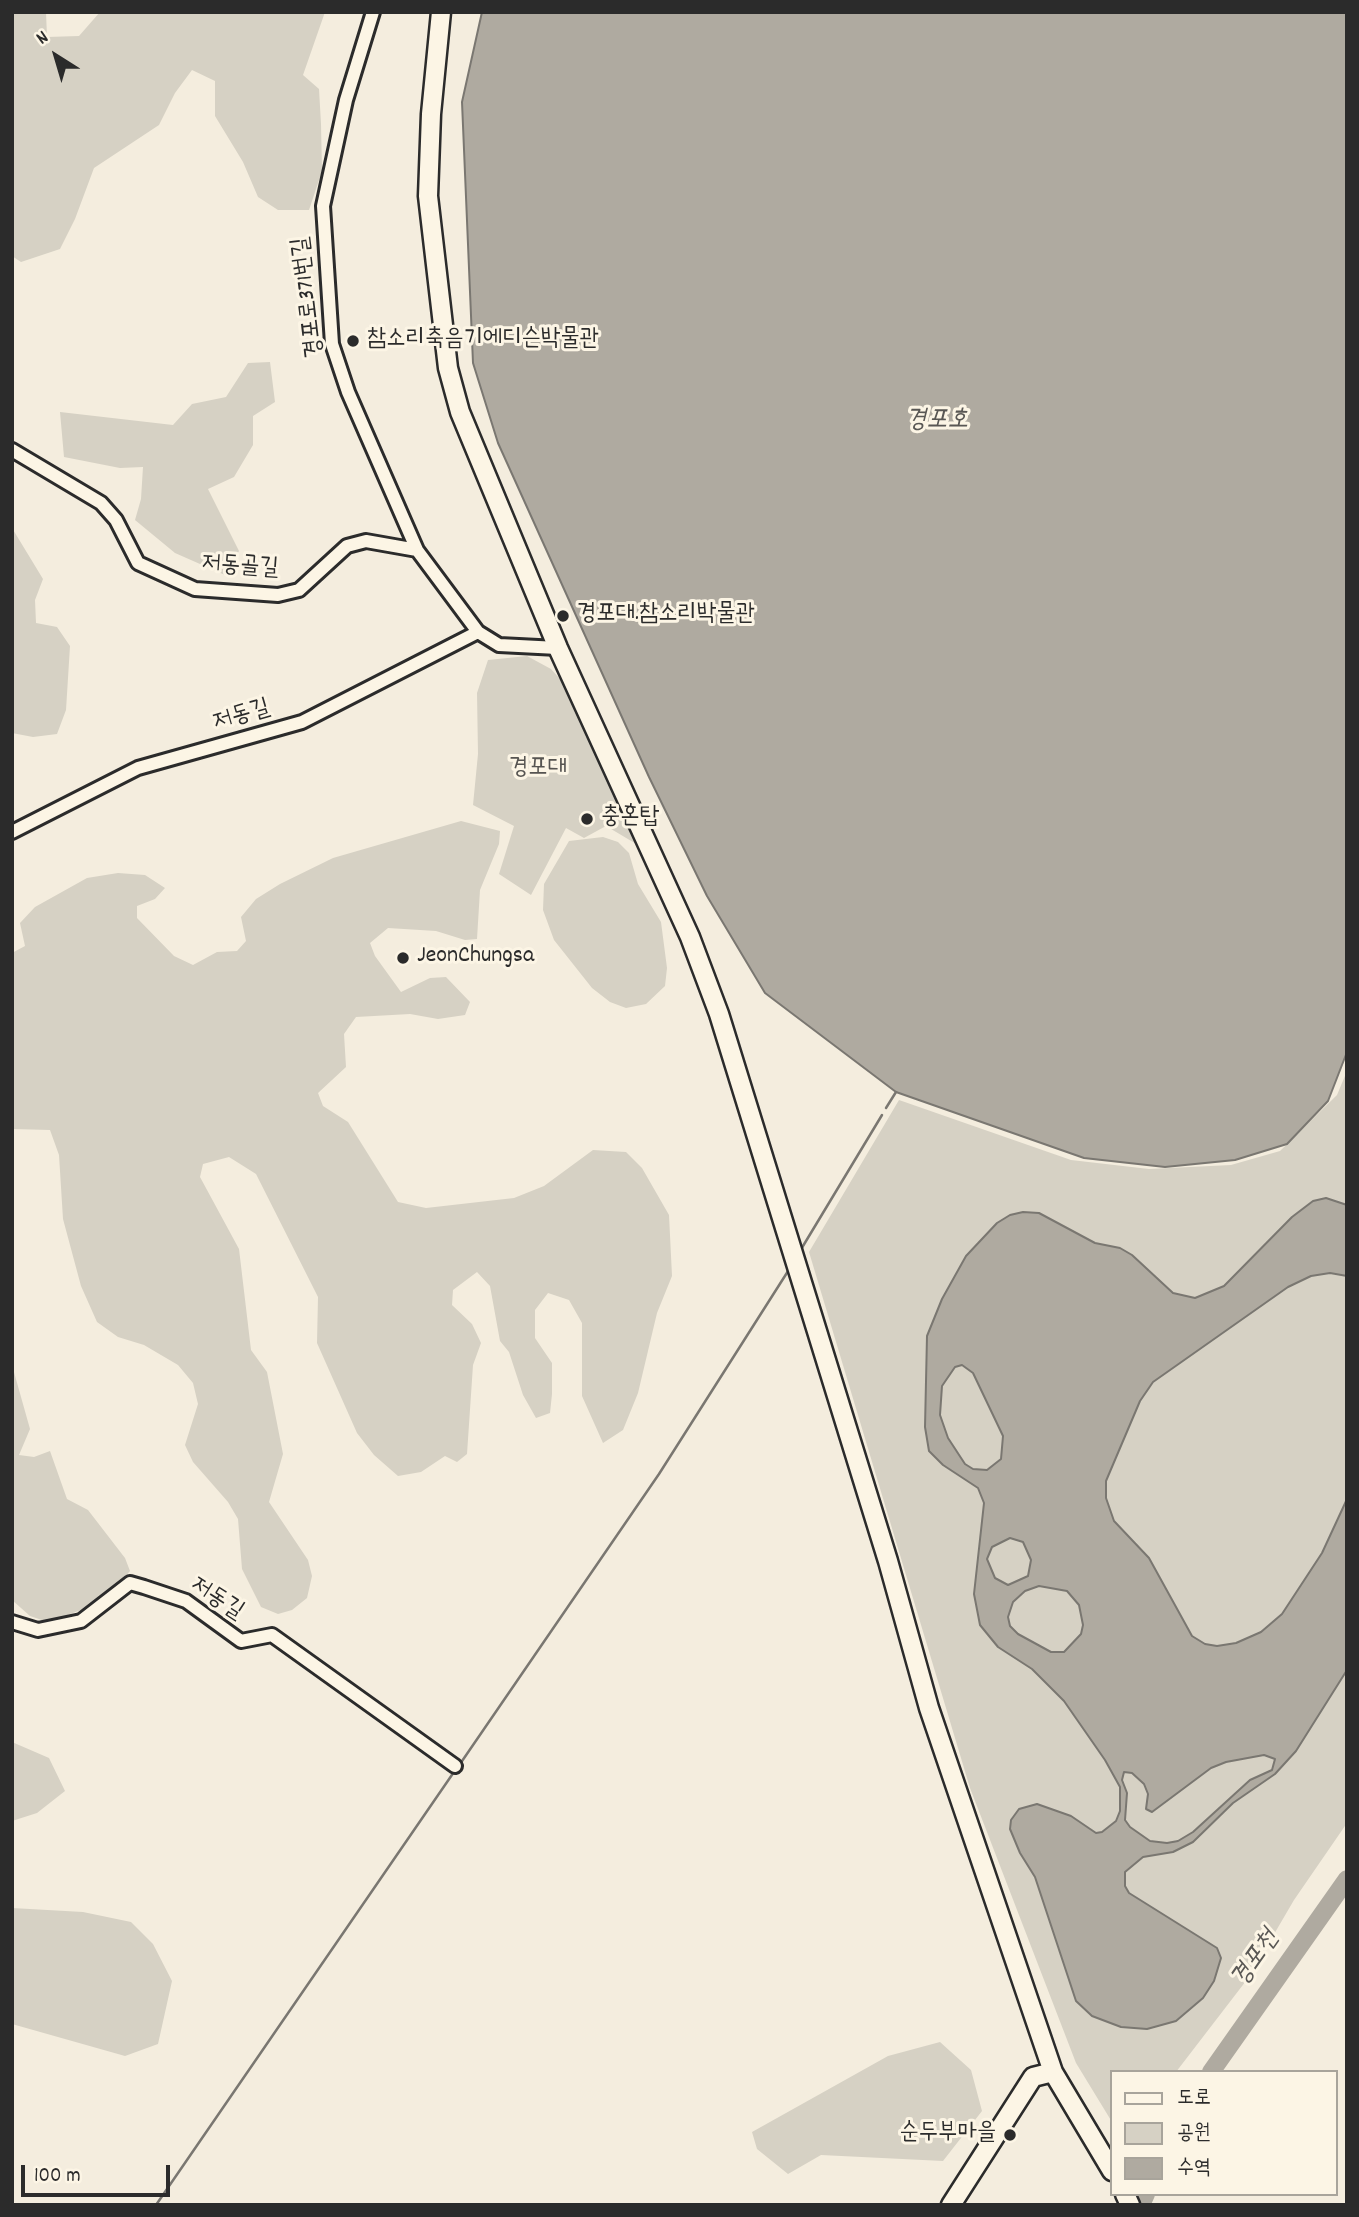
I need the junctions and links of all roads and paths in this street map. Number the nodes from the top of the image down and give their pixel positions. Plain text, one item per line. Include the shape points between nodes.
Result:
1 (373, 12) edge
2 (441, 12) edge
3 (12, 450) edge
4 (417, 550) junction
5 (478, 632) junction
6 (558, 648) junction
7 (12, 832) edge
8 (12, 1622) edge
9 (455, 1766) dead end
10 (1053, 2072) junction
11 (1110, 2167) edge
12 (951, 2205) edge

1 - 4 street, 경포로371번길 via 346,100 323,206 326,288 332,344 348,392
2 - 6 street via 430,114 428,196 448,368 460,412
3 - 4 street, 저동골길 via 101,503 116,520 138,564 195,589 278,595 299,590 347,546 366,541
4 - 5 street, 경포로371번길
5 - 6 street, 경포로371번길 via 499,645
5 - 7 street, 저동길 via 302,722 138,768
6 - 10 street via 690,937 726,1033 929,1708
8 - 9 street, 저동길 via 38,1630 81,1621 130,1583 144,1587 186,1601 241,1641 272,1635
10 - 11 street
10 - 12 street via 1033,2077

